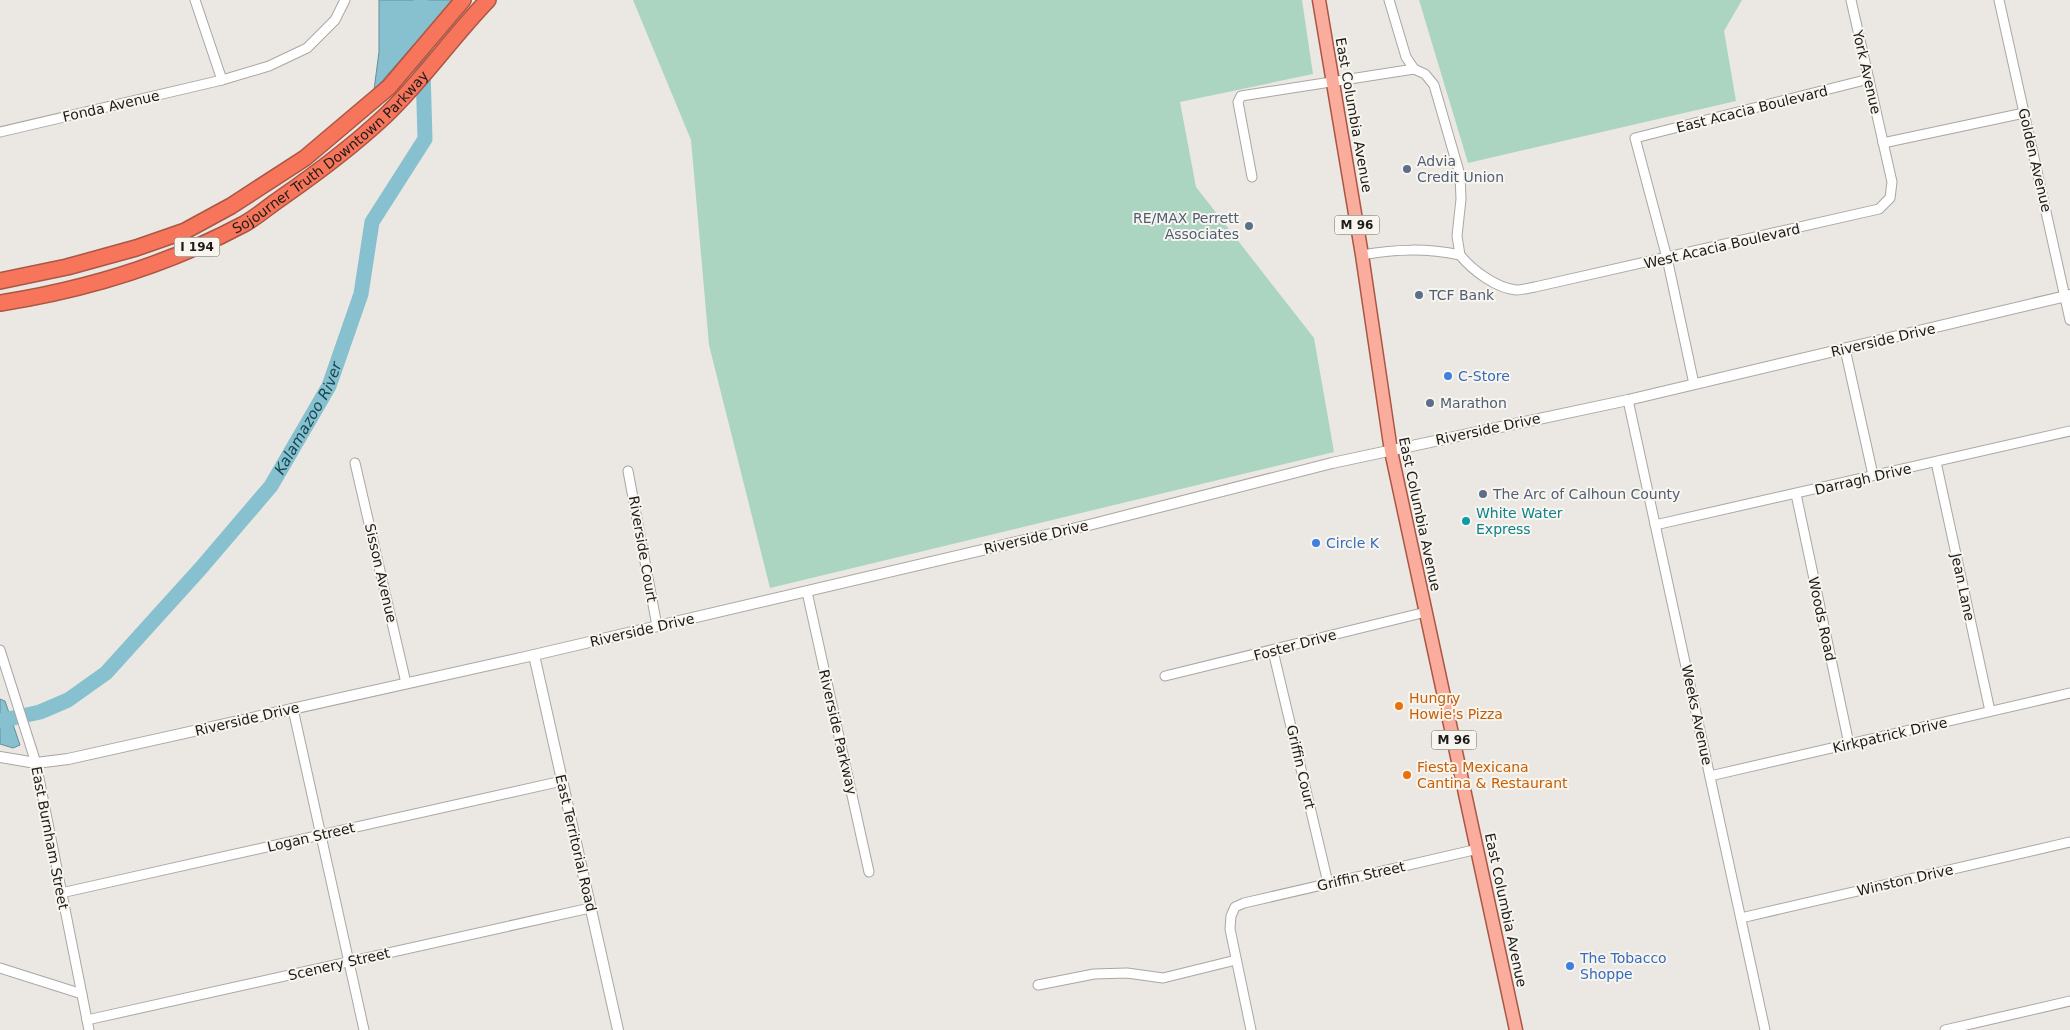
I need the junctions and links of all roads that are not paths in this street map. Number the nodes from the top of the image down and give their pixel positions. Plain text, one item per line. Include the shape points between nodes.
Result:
1 (195, 0) edge
2 (345, 0) edge
3 (464, 0) edge
4 (488, 0) edge
5 (1319, 0) edge
6 (1389, 0) edge
7 (1851, 0) edge
8 (1999, 0) edge
9 (1414, 68) junction
10 (1869, 79) junction
11 (222, 80) junction
12 (1333, 82) junction
13 (2024, 113) junction
14 (0, 132) edge
15 (1883, 143) junction
16 (1252, 177) dead end
17 (1362, 255) junction
18 (1460, 255) junction
19 (1667, 258) junction
20 (0, 281) edge
21 (2068, 296) edge
22 (0, 302) edge
23 (2070, 320) edge
24 (1845, 349) junction
25 (1694, 384) junction
26 (1628, 400) junction
27 (2070, 431) edge
28 (1390, 451) junction
29 (1936, 462) junction
30 (355, 463) dead end
31 (628, 471) dead end
32 (1872, 475) junction
33 (1796, 494) junction
34 (1655, 526) junction
35 (807, 592) junction
36 (1426, 612) junction
37 (657, 626) junction
38 (0, 650) edge
39 (1274, 651) junction
40 (534, 655) junction
41 (1165, 676) dead end
42 (406, 683) junction
43 (2070, 693) edge
44 (293, 709) junction
45 (1990, 711) junction
46 (1849, 744) junction
47 (0, 757) edge
48 (36, 763) junction
49 (1710, 776) junction
50 (562, 781) junction
51 (320, 835) junction
52 (2070, 842) edge
53 (1478, 849) junction
54 (869, 872) dead end
55 (1328, 883) junction
56 (60, 892) junction
57 (590, 908) junction
58 (1741, 918) junction
59 (1236, 960) junction
60 (348, 962) junction
61 (0, 968) edge
62 (1038, 984) dead end
63 (82, 994) junction
64 (2070, 1001) edge
65 (87, 1020) junction
66 (89, 1030) edge
67 (364, 1030) edge
68 (618, 1030) edge
69 (1252, 1030) edge
70 (1516, 1030) edge
71 (1765, 1030) edge
72 (1945, 1030) edge

1 - 11 street
2 - 11 street, Fonda Avenue via 335,20 307,48 269,66
3 - 20 highway, Sojourner Truth Downtown Parkway / I 194 via 402,74 360,112 305,158 231,206 185,231 136,248
4 - 22 highway, Sojourner Truth Downtown Parkway / I 194 via 415,85 366,132 314,176 246,223 145,267 65,291
5 - 12 main road, East Columbia Avenue / M 96
6 - 9 street via 1406,56
7 - 10 street, York Avenue
8 - 13 street, Golden Avenue
9 - 12 street
9 - 18 street via 1425,74 1434,85 1460,175 1457,236
10 - 15 street, York Avenue
10 - 19 street, East Acacia Boulevard via 1635,138
11 - 14 street, Fonda Avenue
12 - 16 street via 1241,96 1238,102
12 - 17 main road, East Columbia Avenue / M 96
13 - 15 street
13 - 21 street, Golden Avenue
15 - 19 street, West Acacia Boulevard via 1892,193 1878,210
17 - 18 street, West Acacia Boulevard via 1408,248
17 - 28 main road, East Columbia Avenue / M 96
18 - 19 street, West Acacia Boulevard via 1496,284 1516,290
19 - 25 street
21 - 23 street, Golden Avenue
21 - 24 street, Riverside Drive
24 - 25 street, Riverside Drive
24 - 32 street
25 - 26 street, Riverside Drive
26 - 28 street, Riverside Drive
26 - 34 street, Weeks Avenue
27 - 29 street, Darragh Drive
28 - 35 street, Riverside Drive
28 - 36 main road, East Columbia Avenue / M 96
29 - 32 street, Darragh Drive
29 - 45 street, Jean Lane
30 - 42 street, Sisson Avenue
31 - 37 street, Riverside Court
32 - 33 street, Darragh Drive
33 - 34 street, Darragh Drive
33 - 46 street, Woods Road
34 - 49 street, Weeks Avenue
35 - 37 street, Riverside Drive
35 - 54 street, Riverside Parkway
36 - 39 street, Foster Drive via 1286,645
36 - 53 main road, East Columbia Avenue / M 96
37 - 40 street, Riverside Drive
38 - 48 street, East Burnham Street
39 - 41 street, Foster Drive
39 - 55 street, Griffin Court
40 - 42 street, Riverside Drive
40 - 50 street, East Territorial Road
42 - 44 street, Riverside Drive
43 - 45 street, Kirkpatrick Drive
44 - 48 street, Riverside Drive via 68,759
44 - 51 street
45 - 46 street, Kirkpatrick Drive
46 - 49 street, Kirkpatrick Drive
47 - 48 street, Riverside Drive
48 - 56 street, East Burnham Street
49 - 58 street, Weeks Avenue
50 - 51 street, Logan Street
50 - 57 street, East Territorial Road
51 - 56 street, Logan Street
51 - 60 street
52 - 58 street, Winston Drive
53 - 55 street, Griffin Street
53 - 70 main road, East Columbia Avenue / M 96
55 - 59 street, Griffin Street via 1235,907 1230,929
56 - 63 street, East Burnham Street
57 - 60 street, Scenery Street
57 - 68 street, East Territorial Road
58 - 71 street, Weeks Avenue
59 - 62 street via 1163,978 1127,973 1094,974
59 - 69 street
60 - 65 street, Scenery Street
60 - 67 street
61 - 63 street
63 - 65 street, East Burnham Street
64 - 72 street
65 - 66 street, East Burnham Street

